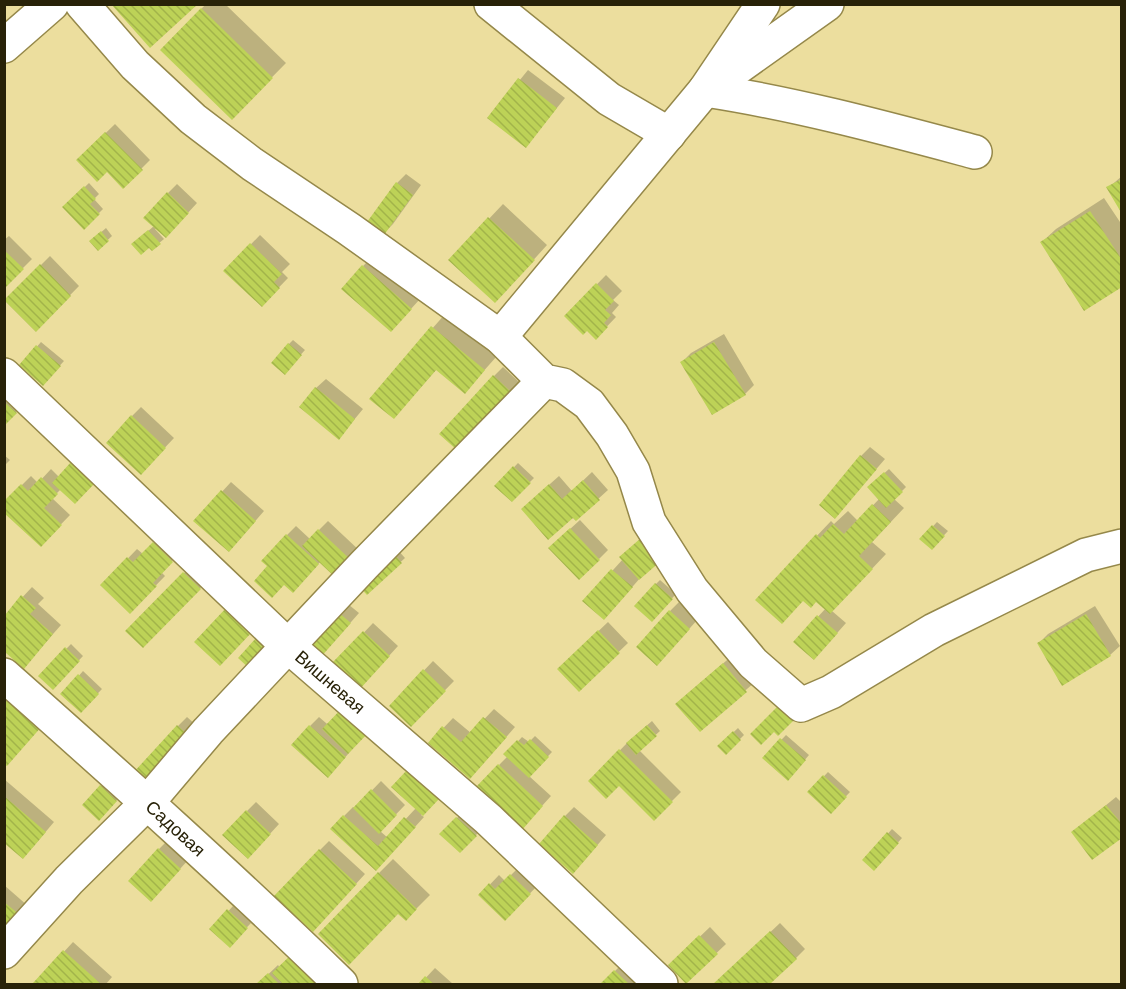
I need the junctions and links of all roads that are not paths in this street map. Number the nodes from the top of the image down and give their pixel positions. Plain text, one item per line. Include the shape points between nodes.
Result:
1 (52, 4) edge
2 (82, 4) edge
3 (491, 4) edge
4 (730, 4) edge
5 (763, 4) edge
6 (827, 4) edge
7 (737, 41) junction
8 (4, 46) edge
9 (705, 90) junction
10 (669, 134) junction
11 (975, 152) dead end
12 (500, 337) junction
13 (4, 375) edge
14 (544, 381) junction
15 (1122, 546) edge
16 (288, 646) junction
17 (4, 675) edge
18 (147, 803) junction
19 (4, 951) edge
20 (341, 984) edge
21 (662, 984) edge

1 - 8 street
2 - 12 street via 135,65 193,119
3 - 10 street via 609,99
4 - 7 street via 739,23
5 - 7 street
6 - 9 street
7 - 9 street
9 - 10 street
9 - 11 street via 770,100
10 - 12 street
12 - 14 street
13 - 16 street, Вишневая
14 - 15 street via 563,385 589,404 633,471 649,522 692,590 753,663 801,705 831,692 954,620 1086,555
14 - 16 street
16 - 18 street
16 - 21 street, Вишневая via 488,819
17 - 18 street, Садовая
18 - 19 street
18 - 20 street, Садовая

